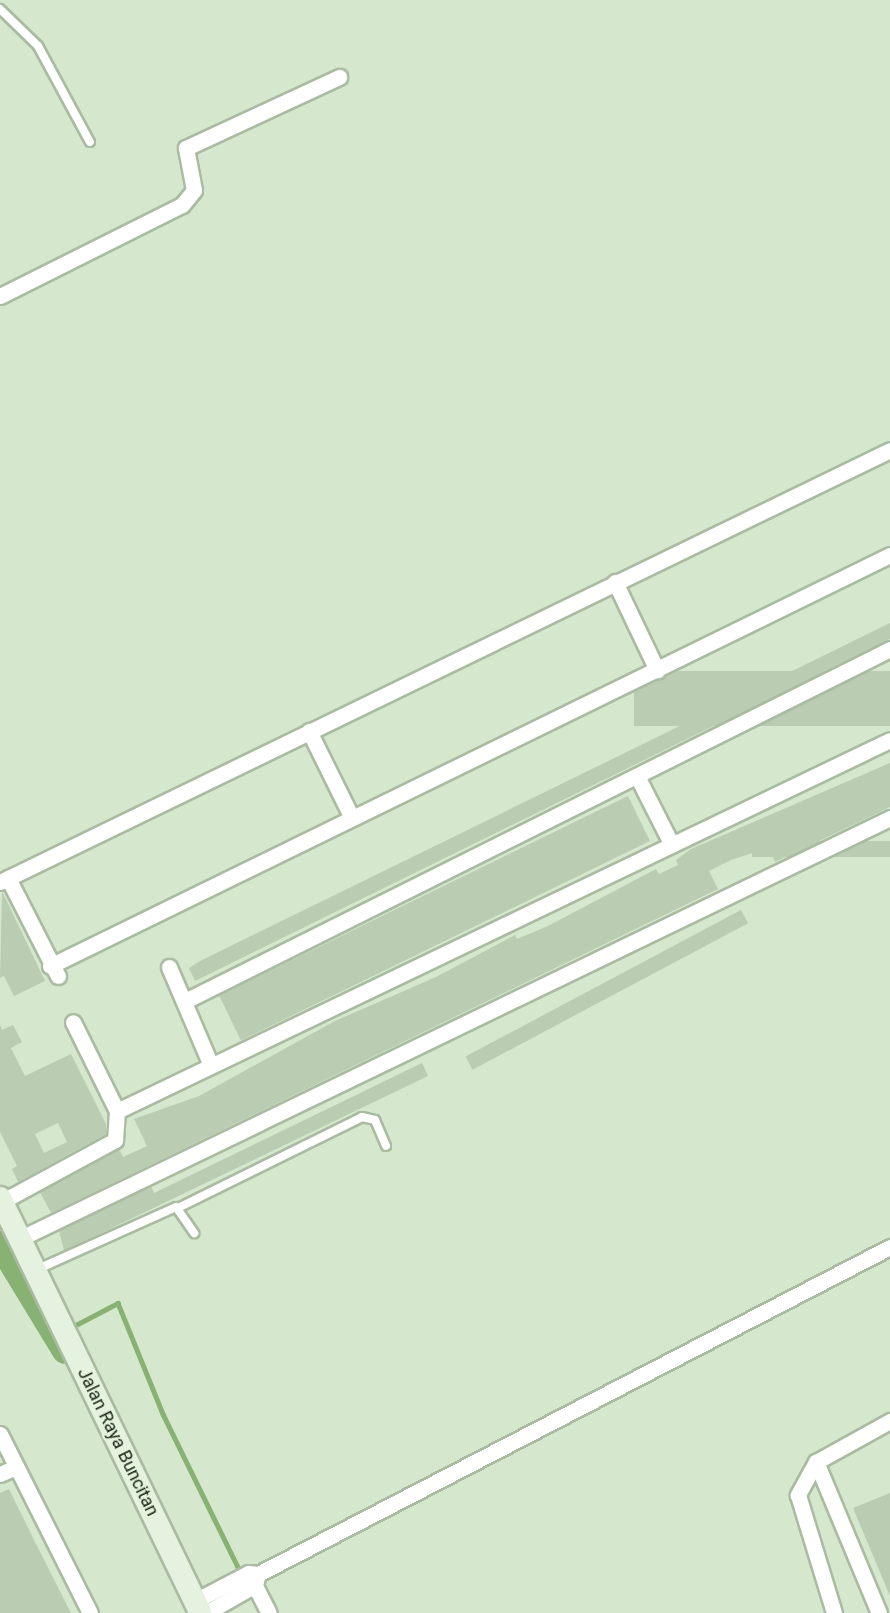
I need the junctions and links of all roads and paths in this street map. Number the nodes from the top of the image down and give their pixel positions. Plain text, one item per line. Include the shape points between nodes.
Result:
1 (0, 9) edge
2 (339, 77) dead end
3 (90, 142) dead end
4 (0, 296) edge
5 (890, 450) edge
6 (890, 555) edge
7 (615, 582) junction
8 (890, 649) edge
9 (657, 670) junction
10 (309, 731) junction
11 (890, 740) edge
12 (637, 776) junction
13 (352, 818) junction
14 (890, 818) edge
15 (672, 845) junction
16 (4, 880) edge
17 (169, 967) dead end
18 (185, 1000) junction
19 (73, 1022) dead end
20 (210, 1063) junction
21 (117, 1111) junction
22 (386, 1146) dead end
23 (180, 1207) junction
24 (12, 1216) edge
25 (194, 1233) dead end
26 (890, 1247) edge
27 (34, 1271) junction
28 (889, 1426) edge
29 (0, 1434) edge
30 (816, 1461) junction
31 (16, 1467) junction
32 (0, 1474) edge
33 (248, 1581) junction
34 (201, 1609) edge
35 (90, 1613) edge
36 (269, 1613) edge
37 (834, 1613) edge
38 (879, 1613) edge

1 - 3 lane via 38,46
2 - 4 street via 186,148 194,190 182,205
5 - 7 street
6 - 9 street
7 - 9 street
7 - 10 street
8 - 12 street
9 - 13 street
10 - 13 street
10 - 16 street
11 - 15 street
12 - 15 street
12 - 18 street
13 - 16 street via 54,971
14 - 24 street
15 - 20 street
17 - 18 street
18 - 20 street
19 - 21 street
20 - 21 street
21 - 24 street via 112,1144
22 - 23 lane via 375,1120 362,1117
23 - 25 lane
23 - 27 lane
24 - 27 street, Jalan Raya Buncitan
26 - 33 street
27 - 34 street, Jalan Raya Buncitan
28 - 30 street
29 - 31 street
30 - 37 street via 798,1495
30 - 38 street
31 - 32 street
31 - 35 street
33 - 34 street
33 - 36 street

